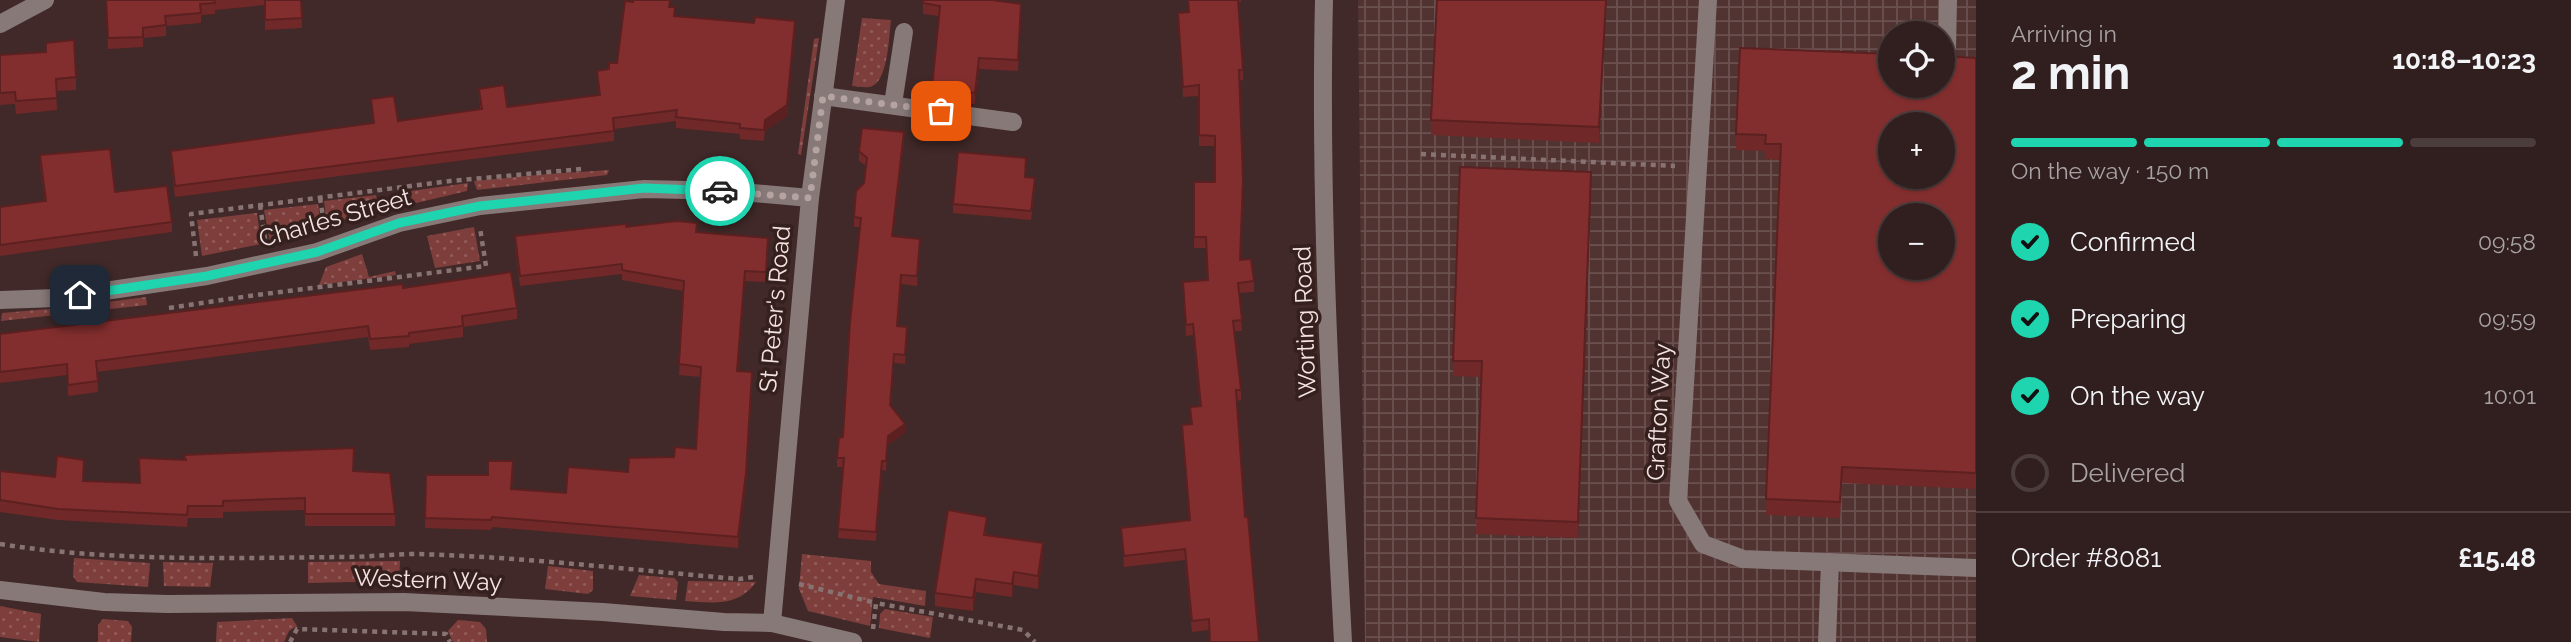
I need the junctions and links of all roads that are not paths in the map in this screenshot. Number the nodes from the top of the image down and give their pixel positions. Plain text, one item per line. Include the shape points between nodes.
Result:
1 (45, 0) edge
2 (836, 0) edge
3 (851, 0) edge
4 (1324, 0) edge
5 (1708, 0) edge
6 (1948, 0) edge
7 (1948, 21) edge
8 (0, 24) edge
9 (904, 32) dead end
10 (823, 96) junction
11 (894, 104) junction
12 (1013, 122) dead end
13 (810, 198) junction
14 (0, 300) edge
15 (1830, 562) junction
16 (1976, 568) edge
17 (0, 590) edge
18 (772, 623) junction
19 (853, 642) edge
20 (1343, 642) edge
21 (1827, 642) edge

1 - 8 street
2 - 3 street
2 - 10 street, St Peter's Road
4 - 20 street, Worting Road via 1325,195
5 - 15 street, Grafton Way via 1678,501 1703,544 1743,559
6 - 7 street
9 - 11 street
10 - 11 street
10 - 13 street, St Peter's Road
11 - 12 street
13 - 14 street, Charles Street via 644,188 477,206 399,223 317,252 207,276 57,298
13 - 18 street, St Peter's Road
15 - 16 street, Grafton Way
15 - 21 street
17 - 18 street, Western Way via 104,602 404,602
18 - 19 street, Western Way

